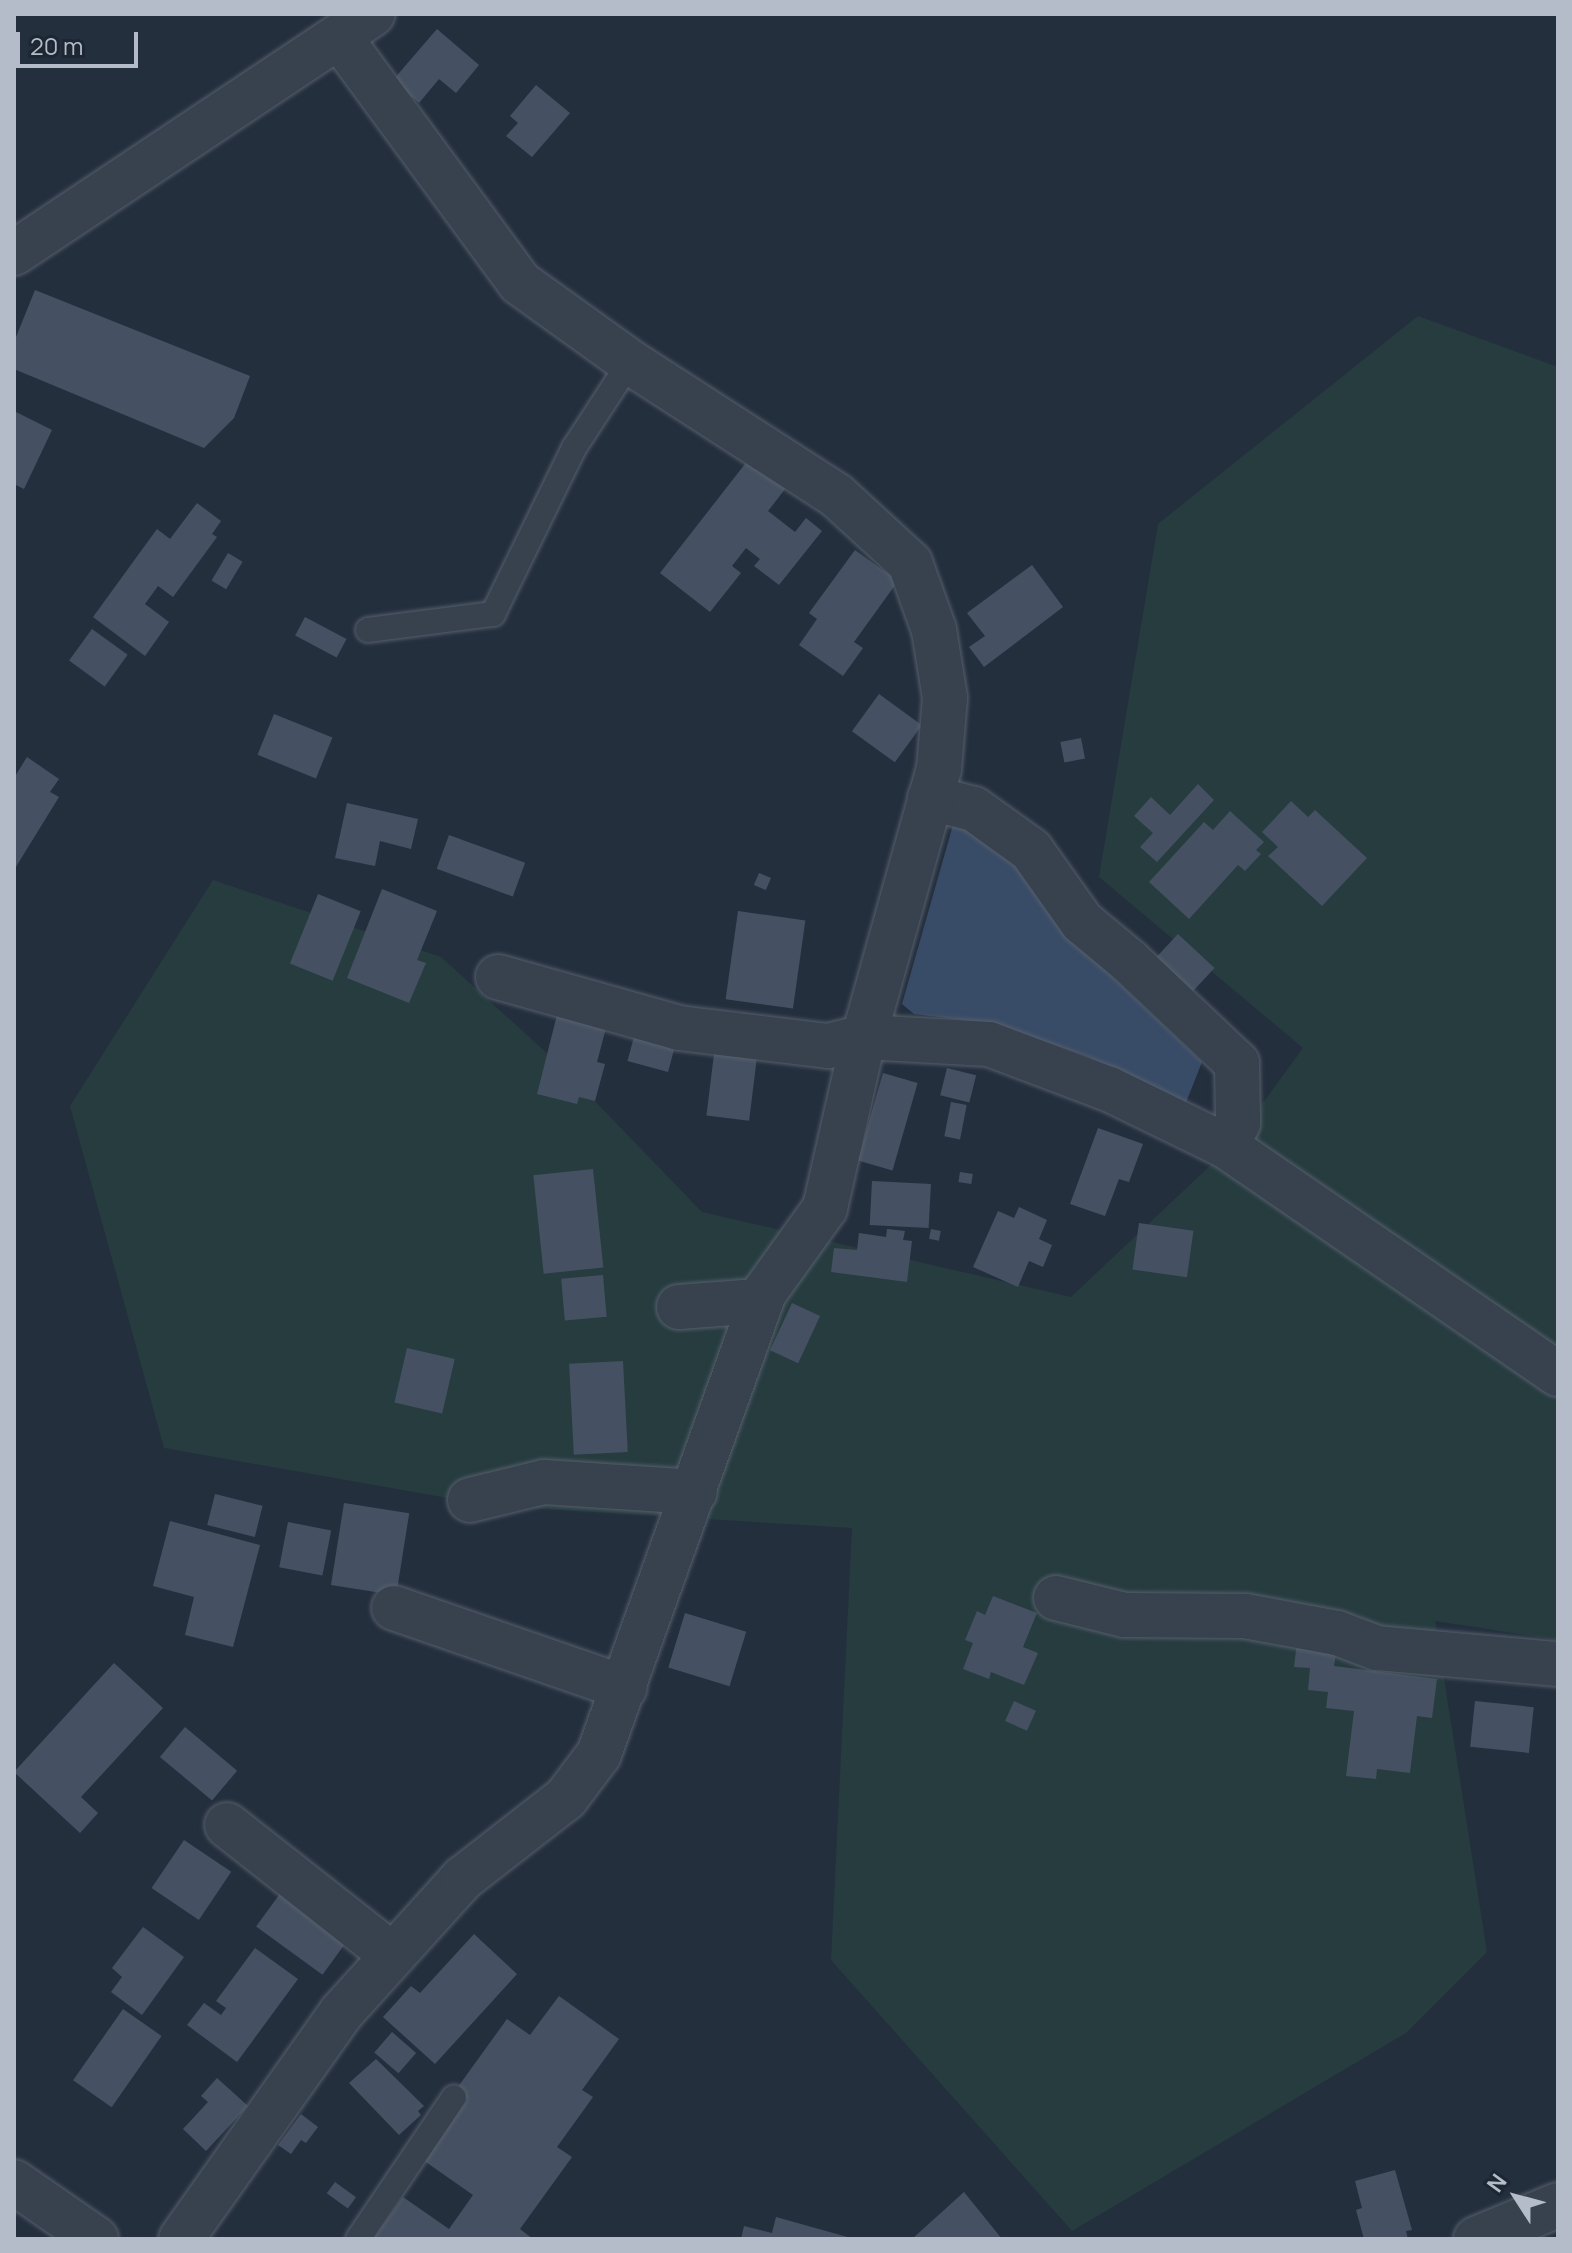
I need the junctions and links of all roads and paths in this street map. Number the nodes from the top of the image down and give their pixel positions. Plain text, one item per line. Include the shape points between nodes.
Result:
1 (356, 26) edge
2 (14, 253) edge
3 (630, 362) junction
4 (368, 630) dead end
5 (930, 798) junction
6 (498, 977) dead end
7 (864, 1037) junction
8 (1226, 1146) junction
9 (760, 1305) junction
10 (679, 1307) dead end
11 (1558, 1374) edge
12 (695, 1492) junction
13 (470, 1500) dead end
14 (1056, 1598) dead end
15 (394, 1608) dead end
16 (1558, 1664) edge
17 (625, 1688) junction
18 (227, 1825) dead end
19 (392, 1955) junction
20 (454, 2097) dead end
21 (14, 2182) edge
22 (1558, 2205) edge
23 (72, 2232) edge
24 (181, 2239) edge
25 (358, 2239) edge
26 (1476, 2239) edge

1 - 2 street
1 - 3 street via 520,283
3 - 4 lane via 574,448 493,614
3 - 5 street via 836,495 910,563 934,630 945,698 939,769
5 - 7 street
5 - 8 street via 974,809 1031,850 1082,922 1237,1063 1238,1123
6 - 7 street via 679,1028 828,1046
7 - 8 street via 989,1044 1109,1089
7 - 9 street via 825,1208
8 - 11 street
9 - 10 street
9 - 12 street
12 - 13 street via 544,1482
12 - 17 street
14 - 16 street via 1124,1615 1245,1616 1323,1630 1377,1648
15 - 17 street
17 - 19 street via 599,1754 566,1798 462,1879
18 - 19 street
19 - 24 street via 341,2013
20 - 25 lane
21 - 23 street
22 - 26 street

